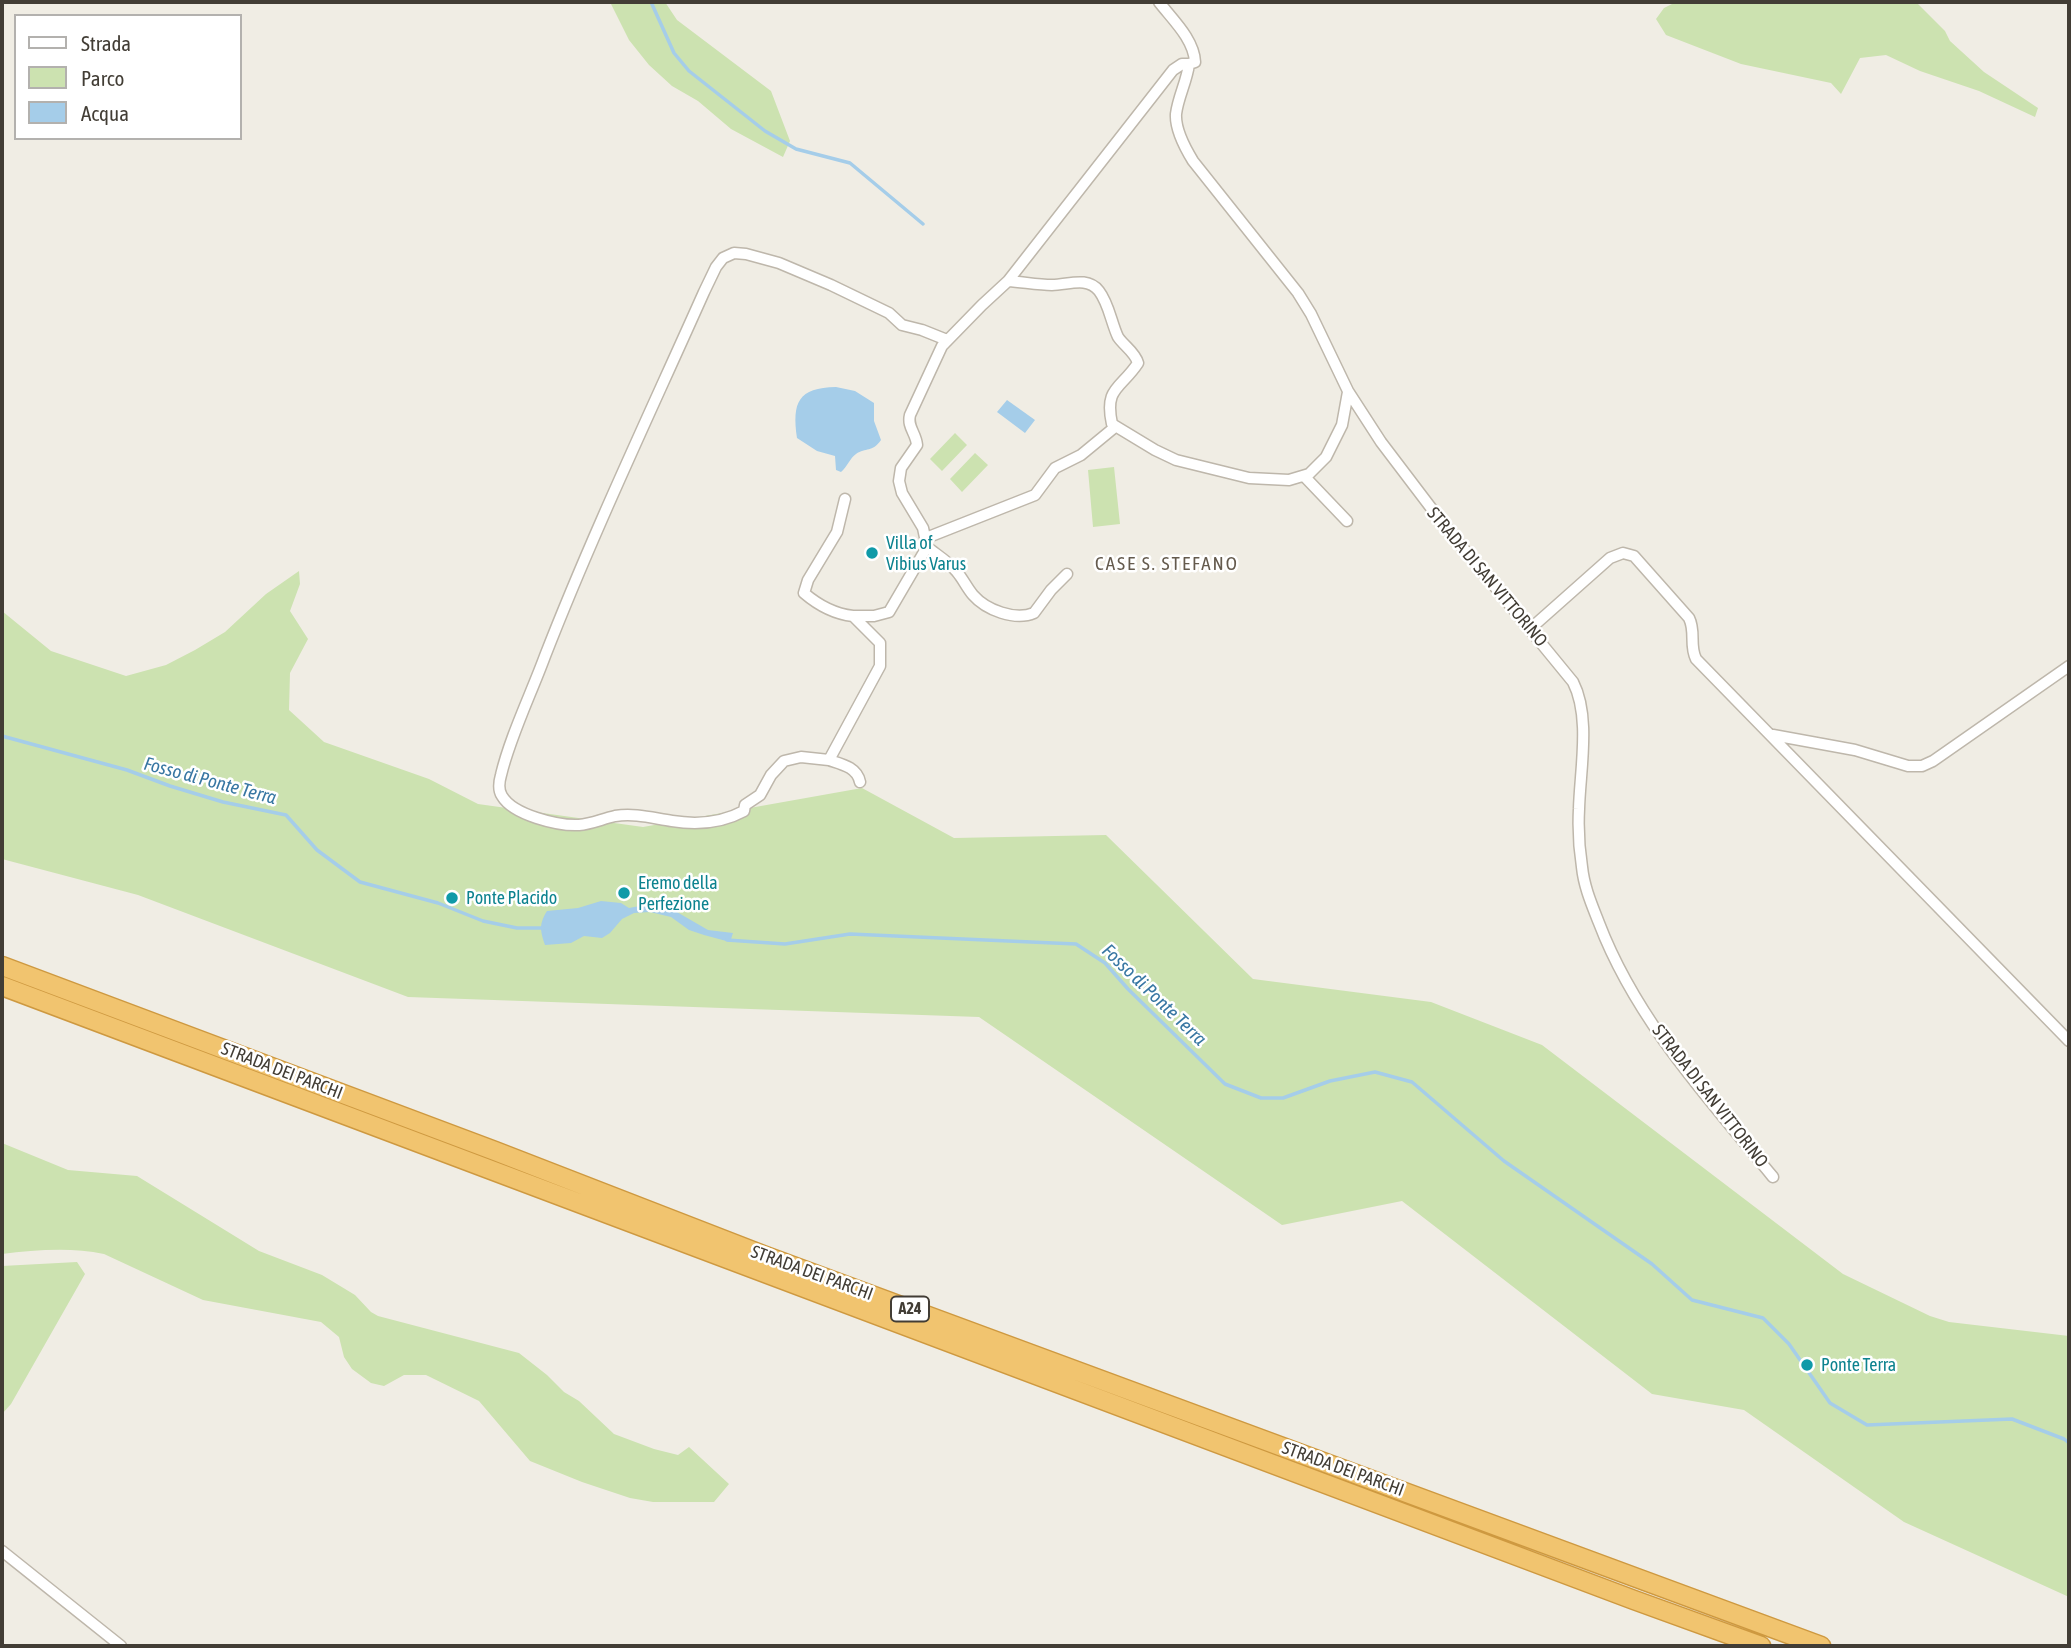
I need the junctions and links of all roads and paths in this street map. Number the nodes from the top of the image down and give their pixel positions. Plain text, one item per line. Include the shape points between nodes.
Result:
1 (1159, 2) edge
2 (1189, 64) junction
3 (1008, 281) junction
4 (947, 340) junction
5 (1348, 391) junction
6 (1115, 427) junction
7 (1304, 477) junction
8 (845, 499) dead end
9 (1347, 521) dead end
10 (927, 542) junction
11 (1067, 574) dead end
12 (853, 616) junction
13 (1530, 629) junction
14 (2069, 666) edge
15 (1772, 735) junction
16 (829, 760) junction
17 (860, 782) dead end
18 (2, 966) edge
19 (2, 986) edge
20 (2069, 1041) edge
21 (1773, 1177) dead end
22 (2, 1551) edge
23 (121, 1646) edge
24 (1761, 1646) edge
25 (1821, 1646) edge

1 - 2 street, STRADA DI SAN VITTORINO via 1192,48 1195,62
2 - 3 street via 1173,70
2 - 5 street, STRADA DI SAN VITTORINO via 1176,113 1185,148 1298,293
3 - 4 street
3 - 6 street via 1080,282 1098,290 1120,339 1138,363 1111,393
4 - 10 street via 910,415 917,445 899,478
4 - 16 street via 902,325 889,313 779,263 739,253 723,258 708,281 562,613 499,786 517,810 565,824 627,815 706,822 744,811 780,764 801,757
5 - 7 street via 1333,447 1321,465
5 - 13 street, STRADA DI SAN VITTORINO via 1426,503
6 - 7 street via 1179,461 1256,479
6 - 10 street via 1081,455 1055,468 1035,495
7 - 9 street
8 - 12 street via 836,532 804,593 824,607
10 - 11 street via 958,572 977,599 1009,615 1034,613
10 - 12 street via 889,612
12 - 16 street via 880,643 880,666
13 - 15 street via 1610,558 1631,555 1689,618 1696,659
13 - 21 street, STRADA DI SAN VITTORINO via 1566,671 1579,696 1581,864 1588,897 1610,951 1675,1057
14 - 15 street via 1923,766
15 - 20 street
16 - 17 street via 855,771
18 - 25 highway, STRADA DEI PARCHI / A24 via 763,1255
19 - 24 highway, STRADA DEI PARCHI / A24
22 - 23 street

